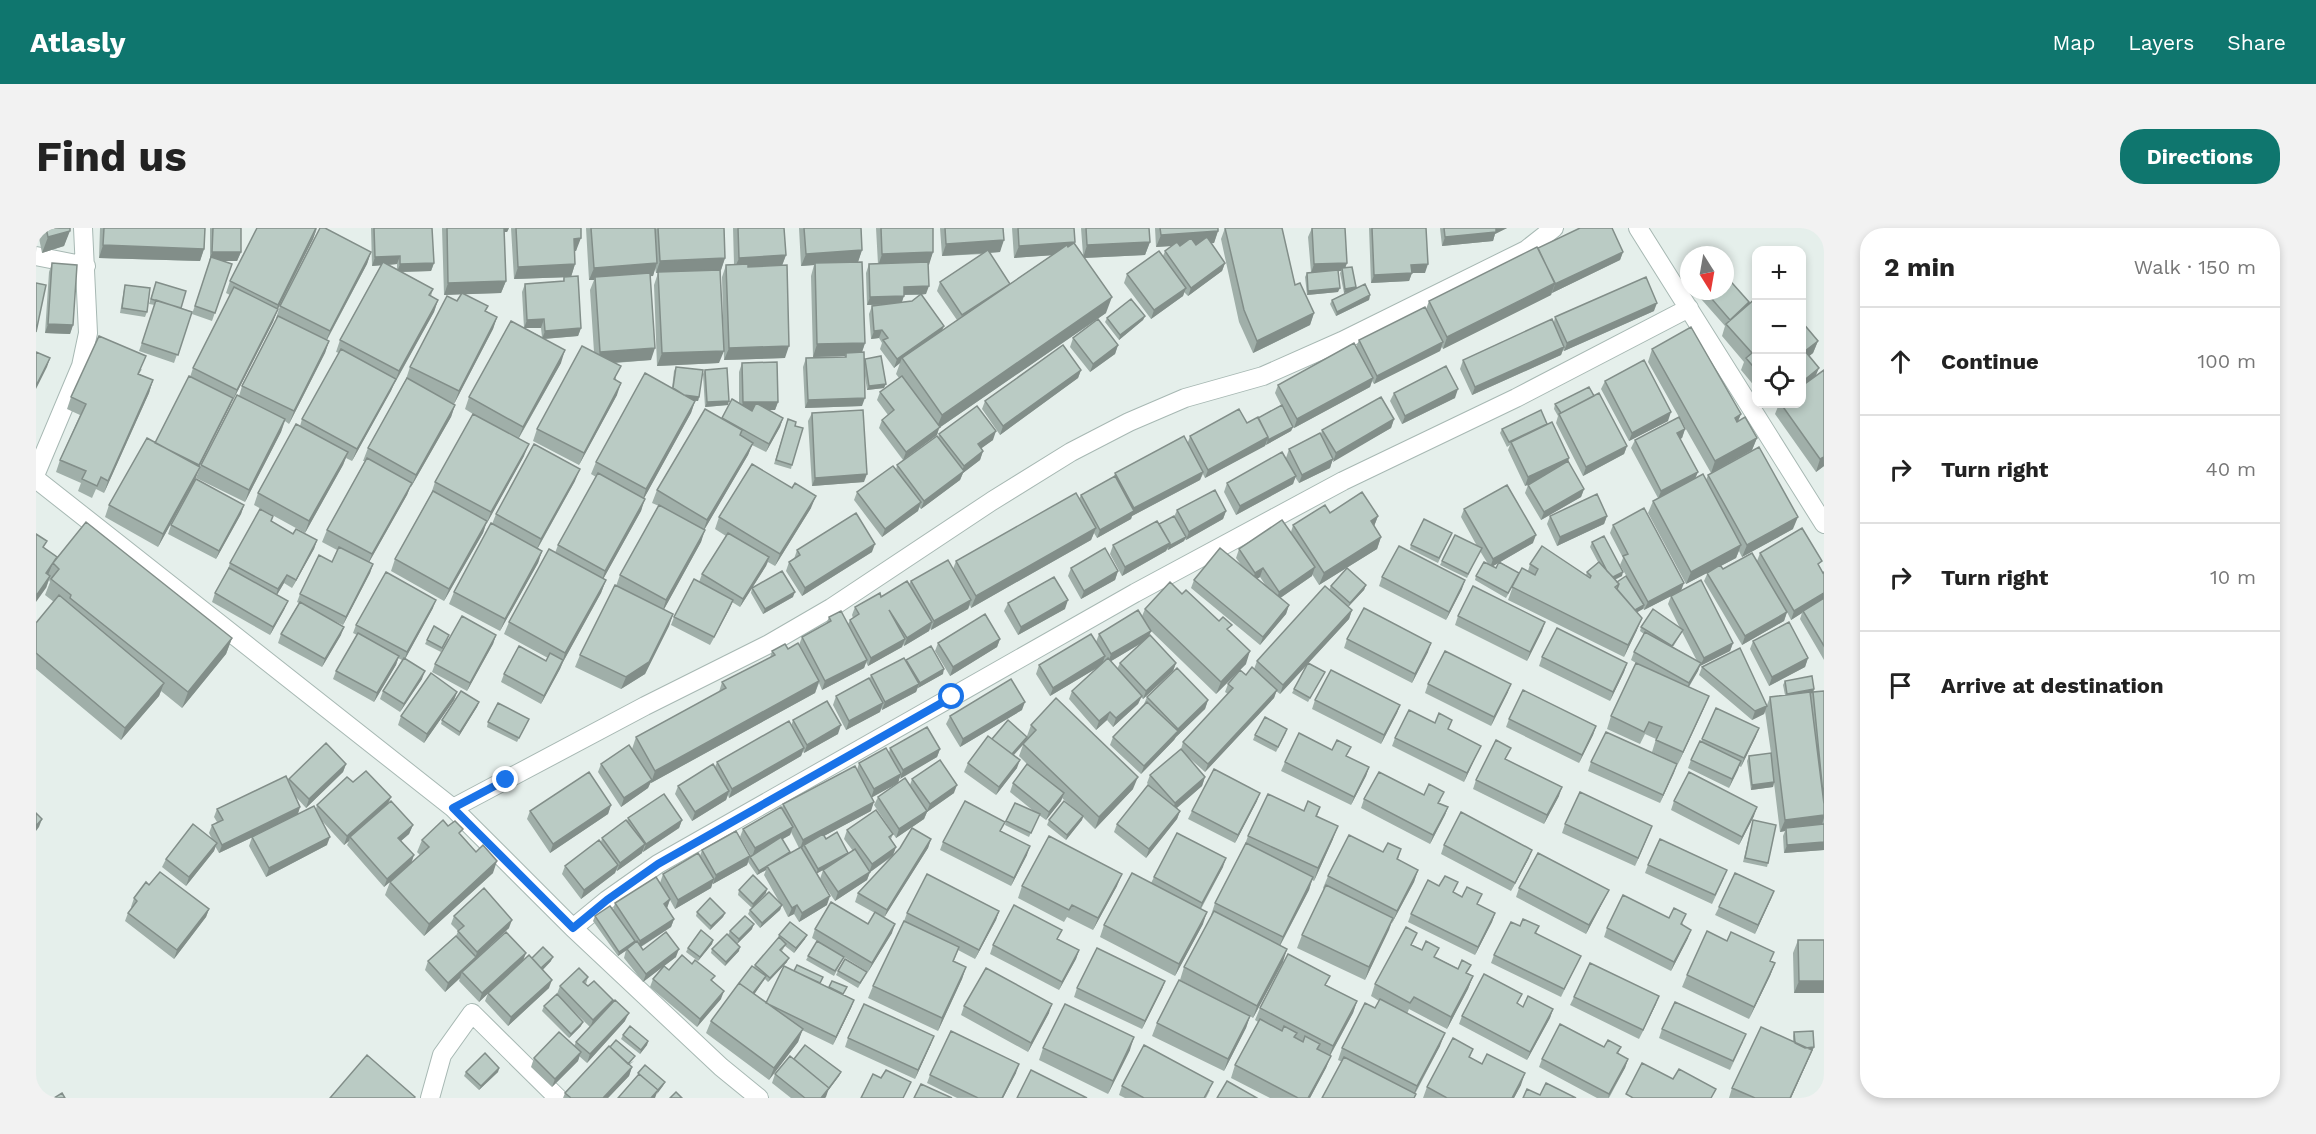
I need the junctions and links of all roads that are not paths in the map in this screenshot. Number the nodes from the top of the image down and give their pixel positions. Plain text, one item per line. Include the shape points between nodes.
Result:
1 (83, 228) edge
2 (1554, 228) edge
3 (1638, 228) edge
4 (36, 256) edge
5 (86, 266) junction
6 (1689, 308) junction
7 (36, 473) edge
8 (36, 478) edge
9 (1824, 524) edge
10 (453, 808) junction
11 (573, 928) junction
12 (430, 1098) edge
13 (558, 1098) edge
14 (759, 1098) edge

1 - 5 street
2 - 10 street via 1526,250 1342,341 1263,376 1185,398 1071,452 769,644
3 - 6 street
4 - 5 street
5 - 7 street via 88,333 81,366
6 - 9 street
6 - 11 street via 1516,398 1343,481 1135,593 658,864
8 - 10 street
10 - 11 street
11 - 14 street
12 - 13 street via 442,1055 472,1013

